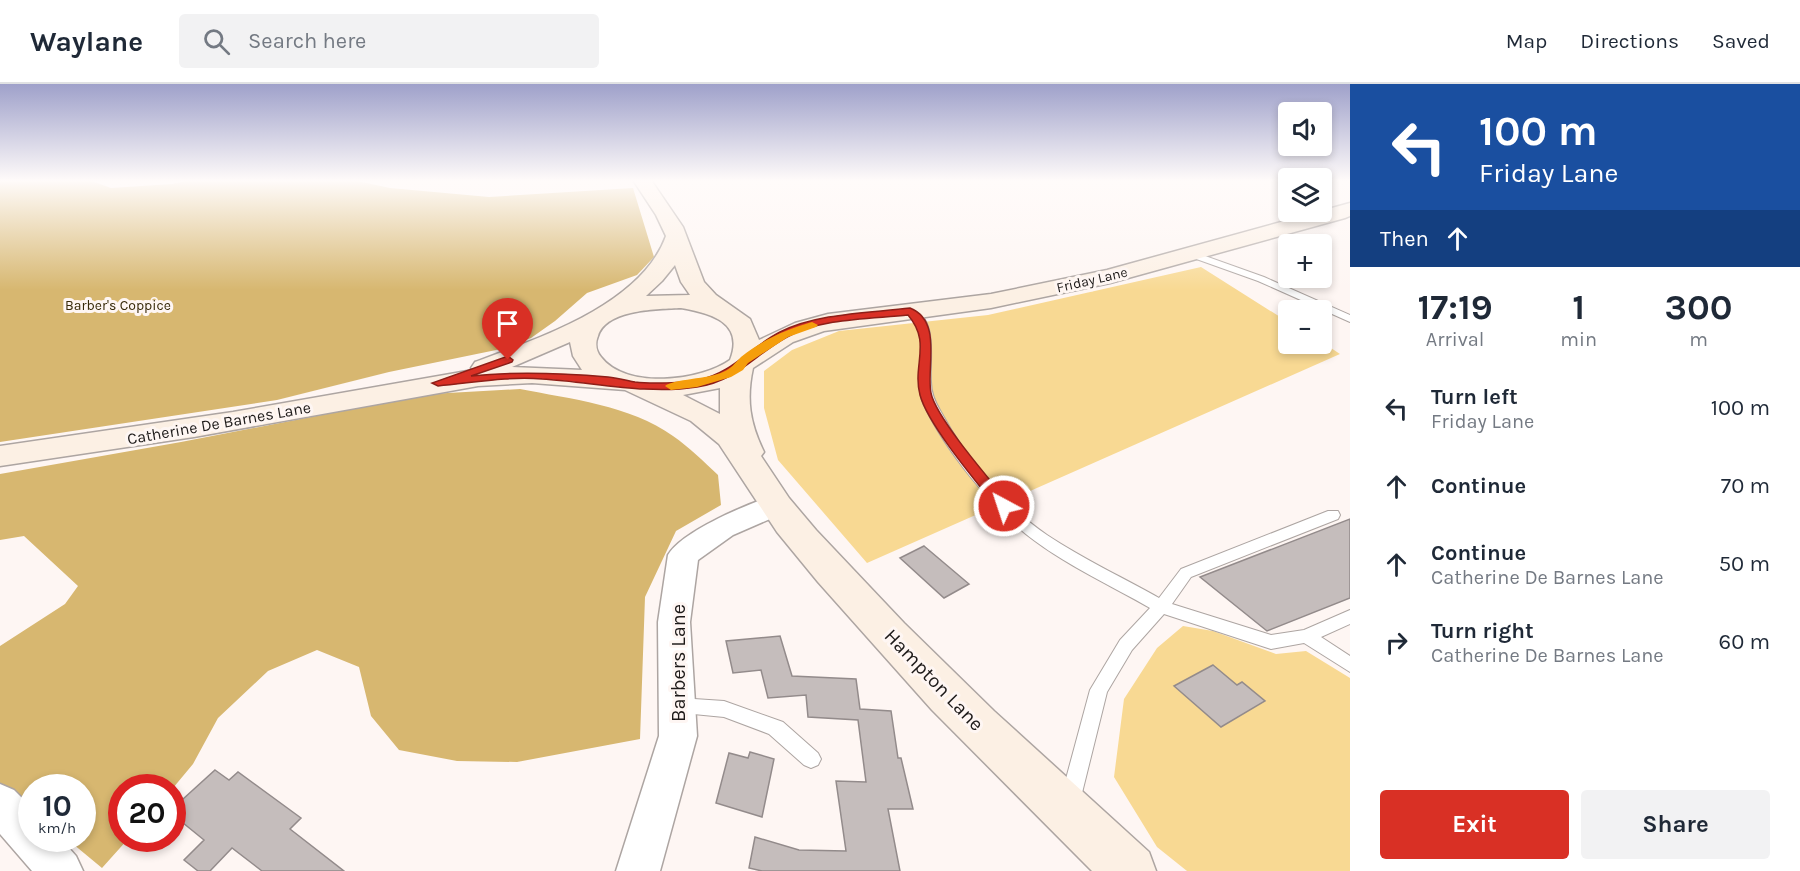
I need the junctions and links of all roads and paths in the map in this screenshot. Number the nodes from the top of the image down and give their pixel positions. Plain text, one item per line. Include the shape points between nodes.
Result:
1 (667, 217) edge
2 (1328, 217) edge
3 (677, 236) junction
4 (1191, 255) junction
5 (910, 311) junction
6 (723, 312) junction
7 (602, 316) junction
8 (1350, 319) edge
9 (828, 322) junction
10 (741, 364) junction
11 (438, 383) junction
12 (628, 384) junction
13 (0, 456) edge
14 (767, 489) junction
15 (1333, 515) dead end
16 (1161, 607) junction
17 (1350, 617) edge
18 (1306, 636) junction
19 (1350, 665) edge
20 (677, 706) junction
21 (812, 759) dead end
22 (0, 804) edge
23 (1067, 812) junction
24 (61, 871) edge
25 (638, 871) edge
26 (1130, 871) edge

1 - 3 main road, Hampton Lane
2 - 4 main road, Friday Lane
3 - 6 main road, Hampton Lane via 694,287
3 - 7 main road via 658,274
4 - 5 main road, Friday Lane via 991,302
4 - 8 lane via 1261,279
5 - 9 main road, Friday Lane
5 - 16 lane via 923,326 925,336 925,394 978,476 1040,538
6 - 7 main road, Friday Lane via 666,301 637,304
6 - 9 main road, Friday Lane via 781,322
6 - 10 main road, Hampton Lane via 737,321 746,334
7 - 11 main road, Catherine De Barnes Lane via 508,360
7 - 12 main road via 584,337 585,353 597,369
9 - 10 main road, Friday Lane via 784,334
10 - 12 main road, Friday Lane via 727,375 697,384
10 - 14 main road, Hampton Lane via 733,390 734,418
11 - 12 main road, Catherine De Barnes Lane via 540,375
11 - 13 main road, Catherine De Barnes Lane via 111,441
12 - 14 main road, Hampton Lane via 683,405 709,420 733,441
14 - 20 street, Barbers Lane via 723,528 683,555 674,622
14 - 23 main road, Hampton Lane via 811,549 893,638
15 - 16 lane via 1186,573
16 - 18 lane via 1271,642
16 - 23 lane via 1126,645 1099,690
17 - 18 lane
18 - 19 lane
20 - 21 lane via 724,709 776,728
20 - 25 street, Barbers Lane via 678,736
22 - 24 street
23 - 26 main road, Hampton Lane

